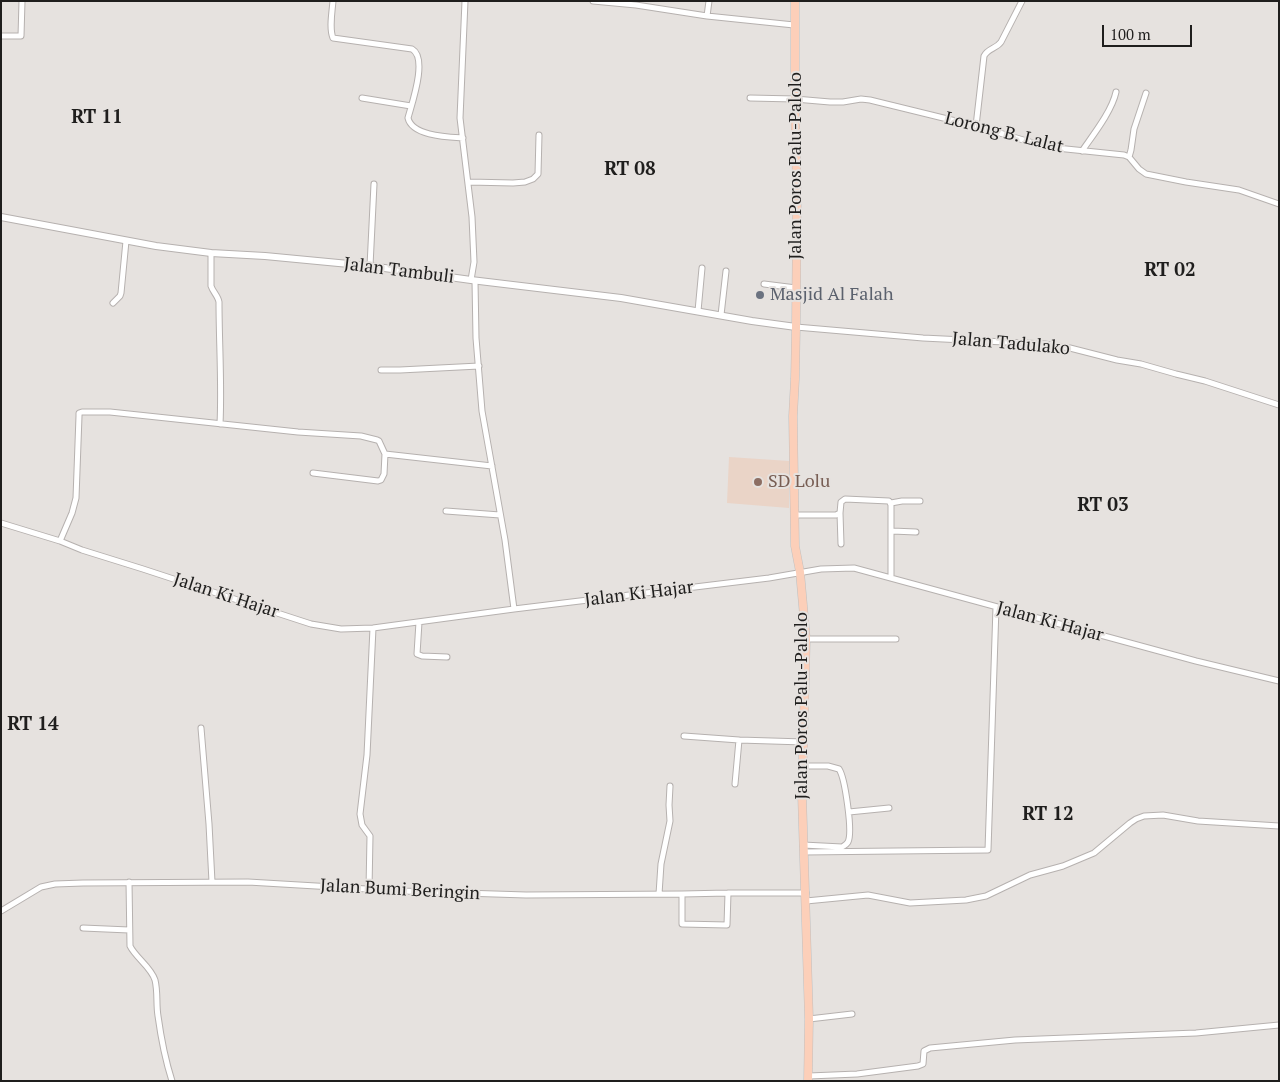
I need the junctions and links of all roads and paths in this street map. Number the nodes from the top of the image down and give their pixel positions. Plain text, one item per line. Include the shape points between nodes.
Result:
1 (22, 1) edge
2 (333, 1) edge
3 (464, 1) edge
4 (593, 1) edge
5 (709, 1) edge
6 (795, 1) edge
7 (1022, 1) edge
8 (708, 16) junction
9 (794, 25) junction
10 (1, 36) edge
11 (1116, 92) dead end
12 (1146, 93) dead end
13 (362, 98) dead end
14 (750, 98) dead end
15 (795, 99) junction
16 (411, 106) junction
17 (976, 126) junction
18 (538, 135) dead end
19 (463, 138) junction
20 (1082, 151) junction
21 (1129, 156) junction
22 (469, 182) junction
23 (374, 184) dead end
24 (1279, 204) edge
25 (1, 217) edge
26 (126, 241) junction
27 (211, 253) junction
28 (370, 266) junction
29 (702, 268) dead end
30 (726, 271) dead end
31 (473, 281) junction
32 (764, 284) dead end
33 (796, 288) junction
34 (113, 302) dead end
35 (698, 312) junction
36 (721, 315) junction
37 (796, 327) junction
38 (478, 366) junction
39 (381, 370) dead end
40 (1279, 404) edge
41 (220, 424) junction
42 (385, 454) junction
43 (492, 466) junction
44 (313, 473) dead end
45 (920, 501) dead end
46 (891, 503) junction
47 (446, 510) dead end
48 (840, 514) junction
49 (500, 515) junction
50 (795, 516) junction
51 (1, 523) edge
52 (892, 531) junction
53 (916, 532) dead end
54 (60, 541) junction
55 (841, 544) dead end
56 (800, 572) junction
57 (891, 578) junction
58 (996, 607) junction
59 (514, 609) junction
60 (419, 622) junction
61 (373, 628) junction
62 (806, 639) junction
63 (896, 639) dead end
64 (447, 658) dead end
65 (1279, 681) edge
66 (201, 728) dead end
67 (684, 736) dead end
68 (739, 740) junction
69 (804, 742) junction
70 (804, 766) junction
71 (735, 784) dead end
72 (670, 786) dead end
73 (888, 808) dead end
74 (849, 812) junction
75 (1279, 826) edge
76 (804, 849) junction
77 (129, 882) junction
78 (212, 882) junction
79 (369, 889) junction
80 (728, 893) junction
81 (659, 894) junction
82 (682, 894) junction
83 (806, 898) junction
84 (1, 911) edge
85 (83, 928) dead end
86 (130, 930) junction
87 (852, 1014) dead end
88 (808, 1019) junction
89 (1279, 1026) edge
90 (808, 1078) edge
91 (172, 1081) edge

1 - 10 street via 21,36
2 - 16 street via 333,38 412,49 418,55 419,69
3 - 19 street via 460,118
4 - 8 street
5 - 8 street
6 - 9 main road, Jalan Poros Palu-Palolo
7 - 17 street via 1001,42 984,56
8 - 9 street
9 - 15 main road, Jalan Poros Palu-Palolo
11 - 20 street via 1108,111
12 - 21 street
13 - 16 street
14 - 15 street, Lorong B. Lalat
15 - 17 street, Lorong B. Lalat via 830,102 870,100
15 - 33 main road, Jalan Poros Palu-Palolo
16 - 19 street via 408,118 415,128 436,136
17 - 20 street, Lorong B. Lalat via 1047,147
18 - 22 street via 538,174 533,179 513,183
19 - 22 street
20 - 21 street, Lorong B. Lalat
21 - 24 street via 1146,174 1238,190
22 - 31 street
23 - 28 street
25 - 26 street, Jalan Tambuli
26 - 27 street, Jalan Tambuli
26 - 34 street via 121,293
27 - 28 street, Jalan Tambuli
27 - 41 street via 212,290 219,302
28 - 31 street, Jalan Tambuli
29 - 35 street
30 - 36 street
31 - 35 street, Jalan Tambuli via 621,298
31 - 38 street
32 - 33 street
33 - 37 main road, Jalan Poros Palu-Palolo
35 - 36 street, Jalan Tambuli
36 - 37 street, Jalan Tambuli
37 - 40 street, Jalan Tadulako via 1045,344 1141,364
37 - 50 main road, Jalan Poros Palu-Palolo via 793,416
38 - 39 street
38 - 43 street
41 - 42 street via 372,438 379,441
41 - 54 street via 110,412 79,413 76,498
42 - 43 street
42 - 44 street via 384,474 378,481
43 - 49 street
45 - 46 street
46 - 48 street via 886,500 843,499
46 - 52 street
47 - 49 street
48 - 50 street
48 - 55 street
49 - 59 street
50 - 56 main road, Jalan Poros Palu-Palolo via 795,546
51 - 54 street, Jalan Ki Hajar
52 - 53 street
52 - 57 street
54 - 61 street, Jalan Ki Hajar via 310,624 341,629
56 - 57 street, Jalan Ki Hajar via 827,568 857,569
56 - 59 street, Jalan Ki Hajar
56 - 62 main road, Jalan Poros Palu-Palolo
57 - 58 street, Jalan Ki Hajar
58 - 65 street, Jalan Ki Hajar
58 - 76 street via 988,850
59 - 60 street, Jalan Ki Hajar
60 - 61 street, Jalan Ki Hajar
60 - 64 street via 418,654
61 - 79 street via 367,755 360,814 362,825 370,836
62 - 63 street
62 - 69 main road, Jalan Poros Palu-Palolo
66 - 78 street
67 - 68 street
68 - 69 street
68 - 71 street
69 - 70 main road, Jalan Poros Palu-Palolo
70 - 74 street via 839,769
70 - 76 main road, Jalan Poros Palu-Palolo
72 - 81 street via 670,821 660,864
73 - 74 street
74 - 76 street via 849,839 844,846
75 - 83 street, Jalan Bumi Beringin via 1144,816 1130,823 1094,854 1030,874 986,896 910,903 868,895
76 - 83 main road, Jalan Poros Palu-Palolo
77 - 78 street, Jalan Bumi Beringin
77 - 84 street, Jalan Bumi Beringin via 48,885
77 - 86 street
78 - 79 street, Jalan Bumi Beringin
79 - 81 street, Jalan Bumi Beringin via 526,895
80 - 82 street, Jalan Bumi Beringin
80 - 82 street via 727,925 682,924
80 - 83 street, Jalan Bumi Beringin
81 - 82 street, Jalan Bumi Beringin
83 - 88 main road, Jalan Poros Palu-Palolo
85 - 86 street
86 - 91 street via 130,946 155,980 162,1041
87 - 88 street
88 - 90 main road, Jalan Poros Palu-Palolo
89 - 90 street via 1015,1040 930,1048 924,1051 923,1064 918,1066

